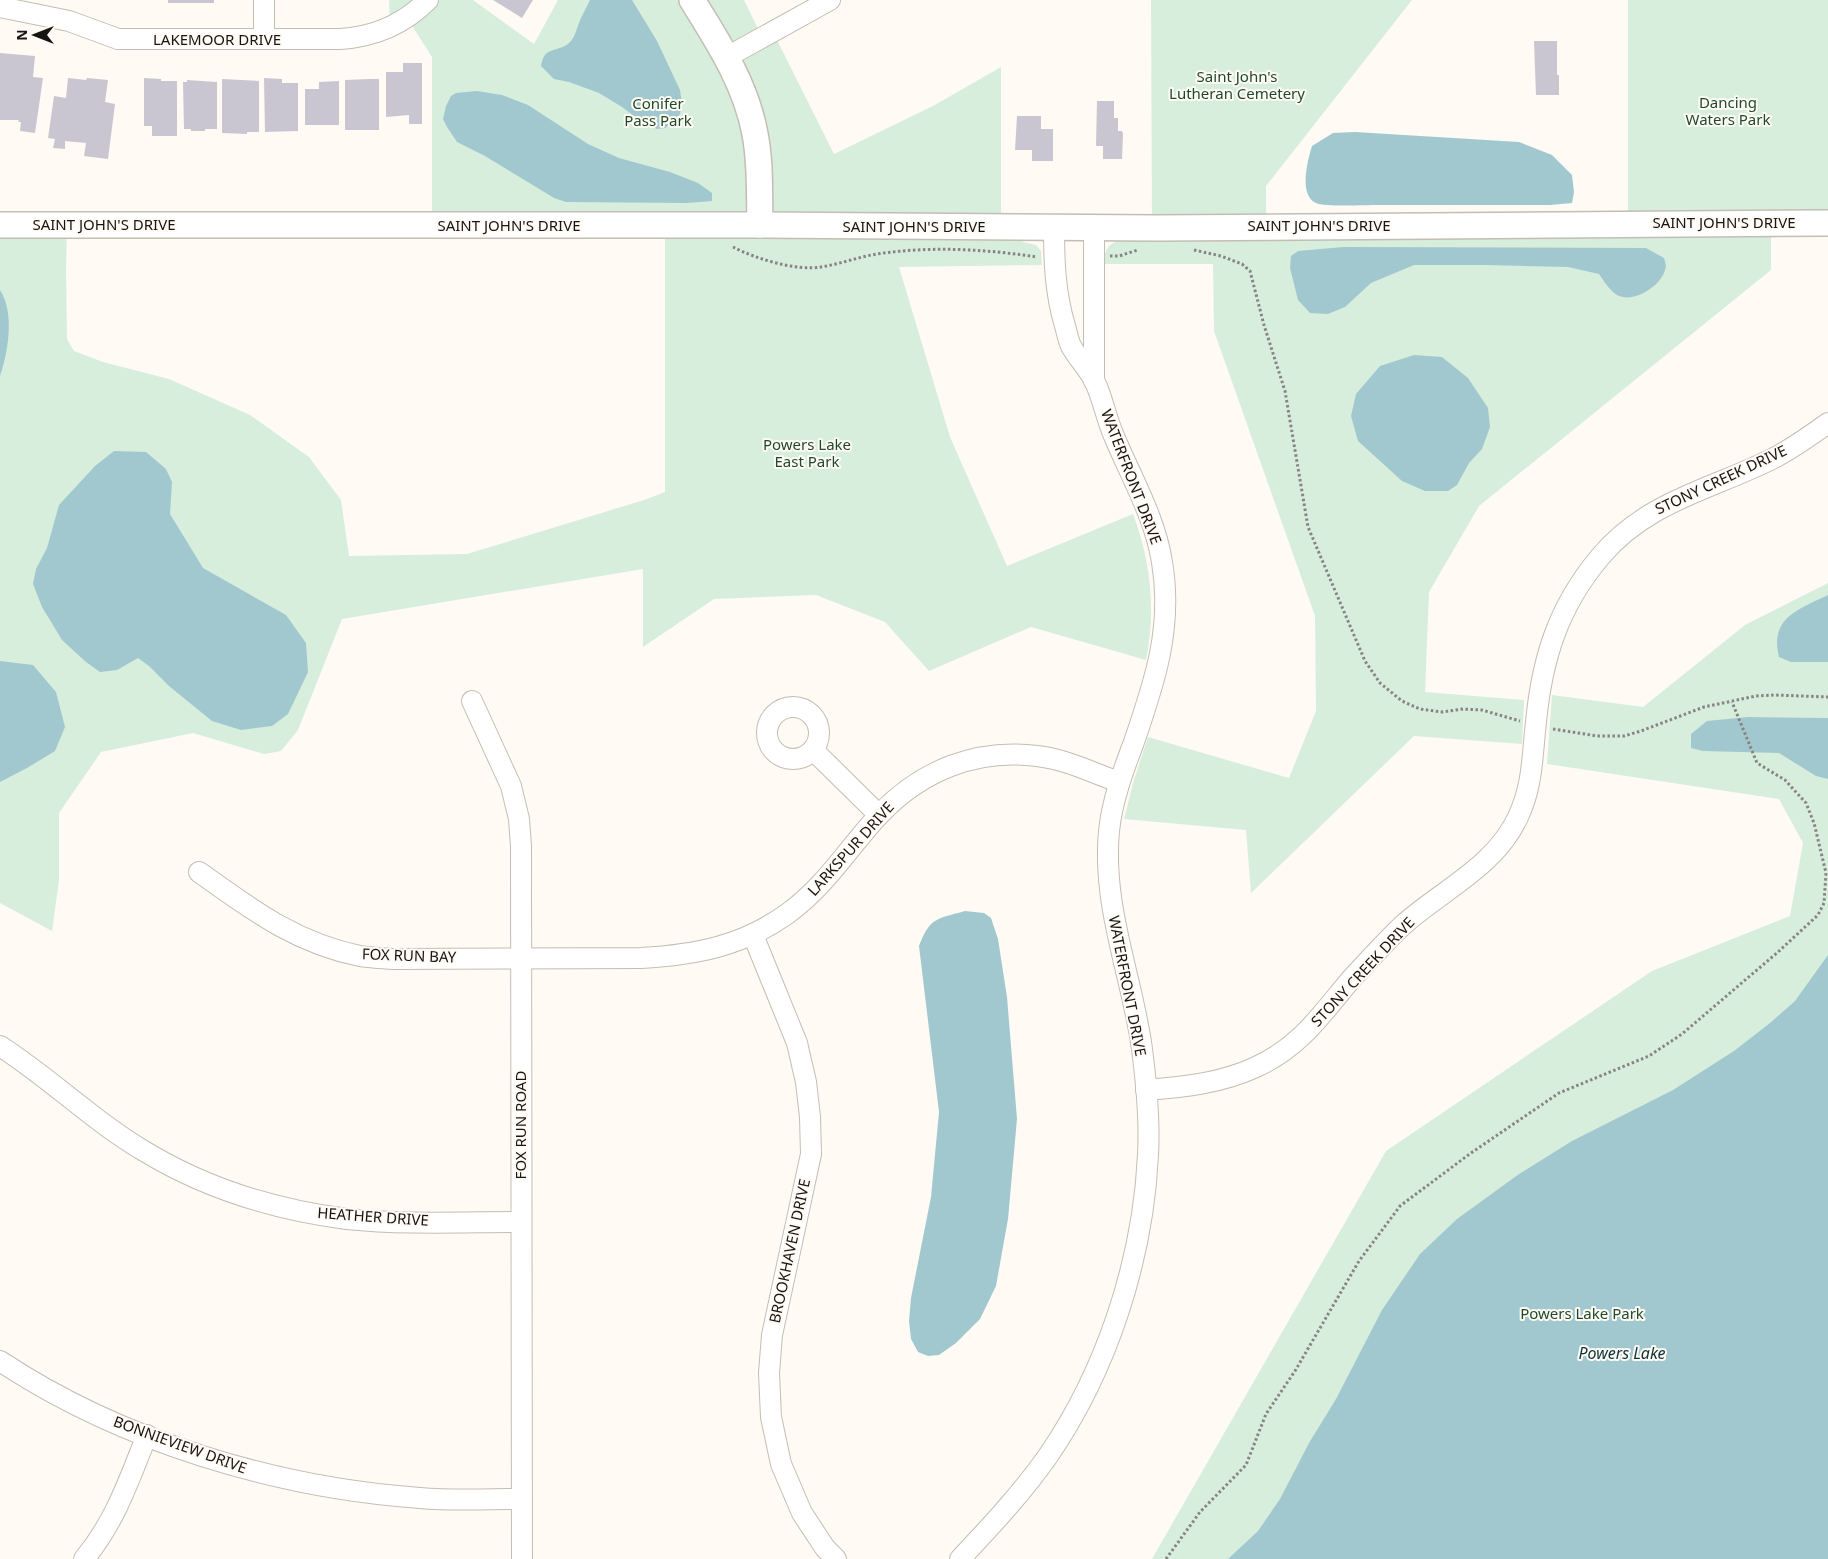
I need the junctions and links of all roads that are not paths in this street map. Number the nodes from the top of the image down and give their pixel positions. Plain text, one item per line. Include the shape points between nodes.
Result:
1 (264, 0) edge
2 (428, 0) edge
3 (692, 0) edge
4 (830, 0) edge
5 (5, 5) edge
6 (264, 39) junction
7 (727, 57) junction
8 (1828, 223) edge
9 (0, 225) edge
10 (760, 225) junction
11 (1054, 227) junction
12 (1094, 228) junction
13 (1094, 381) junction
14 (1828, 423) edge
15 (472, 701) dead end
16 (813, 750) dead end
17 (1119, 782) junction
18 (879, 815) junction
19 (199, 872) dead end
20 (753, 935) junction
21 (521, 958) junction
22 (0, 1046) edge
23 (1146, 1090) junction
24 (522, 1222) junction
25 (0, 1361) edge
26 (147, 1435) junction
27 (522, 1499) junction
28 (84, 1559) edge
29 (522, 1559) edge
30 (836, 1559) edge
31 (960, 1559) edge

1 - 6 street
2 - 6 street, LAKEMOOR DRIVE via 399,23 366,36
3 - 7 street
4 - 7 street
5 - 6 street, LAKEMOOR DRIVE via 69,21 118,39
7 - 10 street via 740,83 755,134
8 - 12 street, SAINT JOHN'S DRIVE
9 - 10 street, SAINT JOHN'S DRIVE
10 - 11 street, SAINT JOHN'S DRIVE
11 - 12 street, SAINT JOHN'S DRIVE
11 - 13 street, WATERFRONT DRIVE via 1054,275 1059,307 1071,345
12 - 13 street, WATERFRONT DRIVE
13 - 17 street, WATERFRONT DRIVE via 1112,433 1156,533 1166,593 1159,664
14 - 23 street, STONY CREEK DRIVE via 1771,459 1672,501 1646,516 1621,536 1583,578 1553,634 1544,664 1528,791 1518,818 1503,843 1484,863 1402,926 1309,1031 1284,1052 1224,1079
15 - 21 street, FOX RUN ROAD via 511,786 519,820 522,846
16 - 18 street
17 - 18 street, LARKSPUR DRIVE via 1037,756 996,755 958,762 927,777
17 - 23 street, WATERFRONT DRIVE via 1109,828 1108,887 1140,1040
18 - 20 street, LARKSPUR DRIVE via 816,890 788,914
19 - 21 street, FOX RUN BAY via 261,916 297,936 331,948 362,956 394,959
20 - 21 street, LARKSPUR DRIVE via 713,949 676,956
20 - 30 street, BROOKHAVEN DRIVE via 797,1043 810,1117 811,1154 772,1336 769,1373 771,1417 781,1464 802,1513
21 - 24 street, FOX RUN ROAD
22 - 24 street, HEATHER DRIVE via 144,1151 216,1186 253,1199 349,1219
23 - 31 street, WATERFRONT DRIVE via 1149,1151 1146,1191 1127,1287 1110,1336 1072,1418 1048,1456 1013,1501
24 - 27 street, FOX RUN ROAD
25 - 26 street, BONNIEVIEW DRIVE via 79,1406
26 - 27 street, BONNIEVIEW DRIVE via 220,1462 293,1481 421,1498
26 - 28 street via 121,1502 100,1540
27 - 29 street, FOX RUN ROAD

